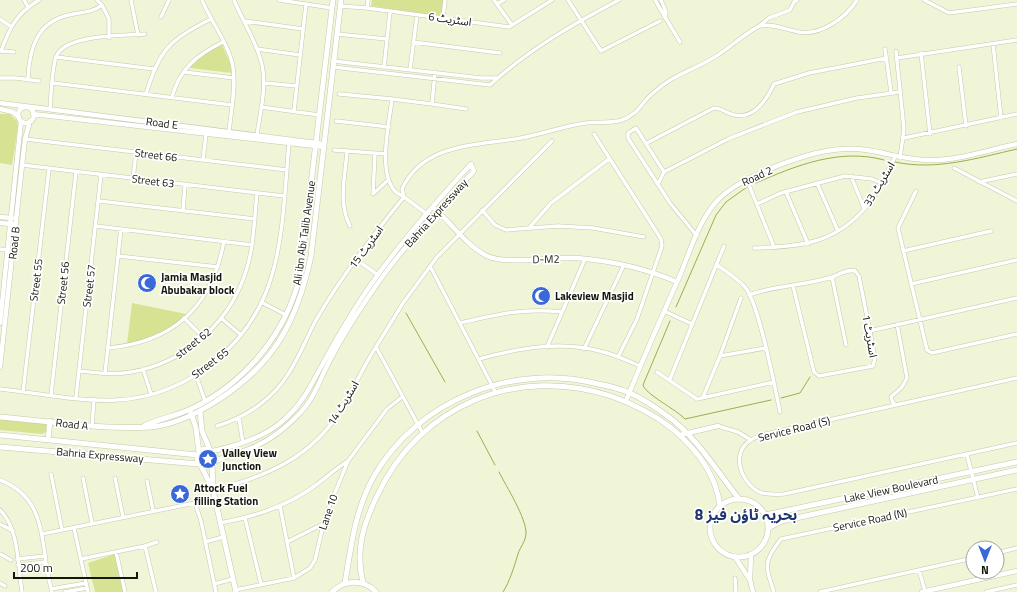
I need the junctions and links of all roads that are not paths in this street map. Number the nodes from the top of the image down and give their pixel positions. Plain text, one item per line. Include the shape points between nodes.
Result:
1 (24, 0) edge
2 (39, 0) edge
3 (98, 0) edge
4 (131, 0) edge
5 (169, 0) edge
6 (202, 0) edge
7 (234, 0) edge
8 (279, 0) edge
9 (333, 0) edge
10 (341, 0) edge
11 (368, 0) edge
12 (445, 0) edge
13 (494, 0) edge
14 (504, 0) edge
15 (552, 0) edge
16 (568, 0) edge
17 (619, 0) edge
18 (655, 0) edge
19 (661, 0) edge
20 (797, 0) edge
21 (857, 0) edge
22 (924, 0) edge
23 (306, 4) junction
24 (497, 4) junction
25 (1017, 4) edge
26 (102, 5) junction
27 (340, 6) junction
28 (28, 7) junction
29 (332, 8) junction
30 (367, 8) junction
31 (390, 12) junction
32 (417, 15) junction
33 (161, 17) dead end
34 (443, 18) junction
35 (665, 18) junction
36 (0, 19) edge
37 (211, 19) junction
38 (581, 20) junction
39 (660, 20) dead end
40 (244, 22) junction
41 (512, 25) junction
42 (10, 26) junction
43 (759, 26) junction
44 (303, 28) junction
45 (145, 34) dead end
46 (337, 34) junction
47 (138, 35) junction
48 (109, 38) junction
49 (387, 40) junction
50 (1017, 40) edge
51 (223, 42) junction
52 (414, 42) junction
53 (680, 42) dead end
54 (993, 44) junction
55 (257, 49) junction
56 (885, 49) dead end
57 (0, 51) edge
58 (896, 51) dead end
59 (14, 52) dead end
60 (500, 53) dead end
61 (921, 53) junction
62 (300, 55) junction
63 (56, 57) junction
64 (887, 58) junction
65 (897, 58) junction
66 (333, 64) junction
67 (384, 67) junction
68 (959, 67) dead end
69 (154, 69) junction
70 (410, 70) junction
71 (184, 72) junction
72 (435, 72) junction
73 (0, 78) edge
74 (234, 78) junction
75 (498, 78) junction
76 (434, 79) junction
77 (28, 80) junction
78 (39, 82) dead end
79 (53, 83) junction
80 (264, 83) junction
81 (297, 86) junction
82 (891, 92) junction
83 (900, 92) junction
84 (146, 94) junction
85 (340, 94) dead end
86 (172, 97) junction
87 (392, 99) junction
88 (0, 103) edge
89 (432, 104) junction
90 (232, 105) junction
91 (27, 107) junction
92 (261, 107) junction
93 (50, 109) junction
94 (466, 109) dead end
95 (0, 110) edge
96 (294, 112) junction
97 (34, 114) junction
98 (1017, 114) edge
99 (319, 115) junction
100 (1001, 118) junction
101 (20, 119) junction
102 (30, 121) junction
103 (336, 121) dead end
104 (966, 126) junction
105 (389, 127) junction
106 (229, 132) junction
107 (206, 134) junction
108 (594, 134) dead end
109 (930, 134) junction
110 (257, 135) junction
111 (904, 138) junction
112 (25, 139) junction
113 (552, 141) dead end
114 (647, 143) junction
115 (290, 144) junction
116 (1017, 144) edge
117 (316, 145) junction
118 (324, 146) junction
119 (334, 150) dead end
120 (136, 152) junction
121 (347, 152) junction
122 (375, 154) junction
123 (386, 154) junction
124 (898, 157) junction
125 (609, 159) junction
126 (203, 160) junction
127 (22, 165) junction
128 (954, 168) dead end
129 (49, 169) junction
130 (287, 170) junction
131 (76, 172) junction
132 (664, 172) junction
133 (1017, 174) edge
134 (101, 175) junction
135 (851, 176) junction
136 (133, 179) junction
137 (388, 180) junction
138 (747, 180) junction
139 (979, 182) junction
140 (817, 183) junction
141 (881, 183) junction
142 (658, 184) junction
143 (185, 185) junction
144 (916, 191) dead end
145 (786, 192) junction
146 (257, 193) junction
147 (284, 196) junction
148 (404, 197) junction
149 (99, 201) junction
150 (1017, 201) edge
151 (757, 204) junction
152 (432, 207) junction
153 (864, 208) junction
154 (183, 210) junction
155 (482, 210) junction
156 (437, 211) junction
157 (427, 213) junction
158 (0, 217) edge
159 (431, 217) junction
160 (14, 218) junction
161 (255, 219) junction
162 (0, 223) edge
163 (13, 224) junction
164 (96, 226) junction
165 (350, 226) dead end
166 (528, 228) junction
167 (121, 229) junction
168 (838, 231) junction
169 (460, 232) junction
170 (991, 232) dead end
171 (9, 235) junction
172 (697, 236) junction
173 (644, 237) dead end
174 (224, 241) junction
175 (808, 244) junction
176 (252, 245) junction
177 (724, 246) dead end
178 (774, 247) junction
179 (754, 248) dead end
180 (0, 249) edge
181 (7, 250) junction
182 (903, 251) junction
183 (118, 256) junction
184 (585, 259) junction
185 (357, 260) junction
186 (1017, 260) edge
187 (716, 264) junction
188 (624, 265) junction
189 (430, 266) junction
190 (218, 267) junction
191 (654, 272) junction
192 (378, 274) junction
193 (832, 277) junction
194 (677, 282) junction
195 (911, 284) junction
196 (793, 286) junction
197 (749, 295) junction
198 (741, 298) dead end
199 (1017, 298) edge
200 (261, 302) junction
201 (664, 311) junction
202 (562, 312) junction
203 (286, 315) junction
204 (184, 318) junction
205 (221, 318) junction
206 (920, 319) junction
207 (0, 323) edge
208 (460, 323) junction
209 (692, 324) junction
210 (897, 324) junction
211 (869, 330) junction
212 (1017, 334) edge
213 (241, 335) junction
214 (203, 337) junction
215 (846, 345) dead end
216 (376, 347) junction
217 (547, 347) junction
218 (108, 348) junction
219 (766, 348) junction
220 (584, 349) junction
221 (720, 356) junction
222 (618, 358) junction
223 (479, 359) junction
224 (640, 366) junction
225 (0, 367) edge
226 (143, 369) junction
227 (79, 371) junction
228 (657, 372) dead end
229 (105, 373) junction
230 (196, 375) junction
231 (1017, 378) edge
232 (670, 379) junction
233 (774, 382) junction
234 (492, 385) junction
235 (0, 389) edge
236 (23, 392) junction
237 (496, 393) junction
238 (629, 393) junction
239 (151, 394) junction
240 (51, 395) junction
241 (402, 397) junction
242 (76, 398) junction
243 (703, 398) junction
244 (94, 399) junction
245 (205, 401) junction
246 (626, 401) junction
247 (200, 404) junction
248 (896, 405) junction
249 (190, 409) junction
250 (780, 412) dead end
251 (200, 413) junction
252 (192, 416) junction
253 (0, 417) edge
254 (239, 419) junction
255 (50, 421) junction
256 (92, 426) junction
257 (143, 426) junction
258 (217, 426) dead end
259 (417, 426) junction
260 (718, 426) joint
261 (422, 432) junction
262 (688, 433) junction
263 (680, 435) junction
264 (1, 436) edge
265 (48, 440) junction
266 (751, 440) junction
267 (243, 444) junction
268 (1017, 444) edge
269 (1, 447) edge
270 (211, 450) junction
271 (198, 454) junction
272 (967, 454) junction
273 (348, 461) junction
274 (1017, 462) edge
275 (214, 464) junction
276 (200, 465) junction
277 (1017, 470) edge
278 (972, 472) junction
279 (51, 474) dead end
280 (83, 478) dead end
281 (115, 478) dead end
282 (973, 479) junction
283 (0, 480) edge
284 (147, 481) dead end
285 (1017, 489) edge
286 (213, 490) junction
287 (978, 498) junction
288 (739, 499) junction
289 (280, 506) junction
290 (720, 506) junction
291 (0, 510) edge
292 (153, 510) junction
293 (765, 515) junction
294 (124, 517) junction
295 (245, 518) junction
296 (92, 523) junction
297 (220, 523) junction
298 (0, 524) edge
299 (323, 524) junction
300 (74, 528) junction
301 (768, 528) junction
302 (62, 530) junction
303 (14, 531) junction
304 (42, 534) junction
305 (223, 537) junction
306 (157, 542) dead end
307 (205, 542) junction
308 (287, 542) junction
309 (145, 546) junction
310 (1017, 548) edge
311 (1005, 551) edge
312 (116, 552) junction
313 (0, 554) edge
314 (751, 554) junction
315 (45, 556) junction
316 (735, 557) junction
317 (81, 559) junction
318 (10, 560) dead end
319 (18, 560) junction
320 (965, 560) edge
321 (46, 562) junction
322 (18, 565) junction
323 (919, 570) junction
324 (1017, 571) edge
325 (294, 578) junction
326 (735, 578) dead end
327 (233, 579) junction
328 (750, 580) junction
329 (0, 583) edge
330 (86, 583) junction
331 (344, 583) junction
332 (363, 583) junction
333 (214, 584) junction
334 (261, 584) junction
335 (1017, 585) edge
336 (6, 586) dead end
337 (88, 590) edge
338 (51, 591) edge
339 (235, 591) edge
340 (22, 592) edge
341 (65, 592) edge
342 (125, 592) edge
343 (156, 592) edge
344 (216, 592) edge
345 (332, 592) edge
346 (376, 592) edge
347 (736, 592) edge
348 (753, 592) edge
349 (774, 592) edge
350 (820, 592) edge
351 (924, 592) edge
352 (986, 592) edge

1 - 28 street
2 - 28 street
3 - 26 street
4 - 47 street
5 - 33 street
6 - 37 street
7 - 40 street
8 - 23 street
9 - 29 main road, Ali ibn Abi Talib Avenue
10 - 27 main road, Ali ibn Abi Talib Avenue
11 - 30 street
12 - 34 street
13 - 24 street
14 - 24 street
15 - 41 street
16 - 38 street
17 - 38 street
18 - 35 street
19 - 35 street via 666,12
20 - 43 street via 790,10 769,18
21 - 43 street via 844,15 826,27 814,31 800,32 773,26
22 - 25 street via 949,13
23 - 29 street
23 - 44 street
24 - 41 street
26 - 48 street via 109,19
26 - 77 street via 90,12 68,15 53,21 39,33 31,48
27 - 30 street, اسٹریٹ 6
27 - 46 main road, Ali ibn Abi Talib Avenue
28 - 42 street
29 - 99 main road, Ali ibn Abi Talib Avenue
30 - 31 street, اسٹریٹ 6
31 - 32 street, اسٹریٹ 6
31 - 49 street
32 - 34 street, اسٹریٹ 6
32 - 52 street
34 - 41 street, اسٹریٹ 6 via 509,27
35 - 53 street
36 - 42 street
37 - 51 street
37 - 69 street via 170,45
38 - 39 street via 601,51
38 - 75 street via 538,47
40 - 44 street
40 - 55 street
42 - 57 street
43 - 148 street via 718,56 682,72 664,84 652,93 638,112 629,117 610,122 572,125 437,154 417,169 404,186
44 - 62 street
45 - 47 street
46 - 49 street
46 - 66 main road, Ali ibn Abi Talib Avenue
47 - 48 street
48 - 63 street via 77,40 62,48
49 - 67 street
50 - 54 street
51 - 71 street via 203,52
51 - 74 street
52 - 60 street
52 - 70 street
54 - 61 street
54 - 100 street
55 - 62 street
55 - 80 street
56 - 64 street
57 - 59 street
58 - 65 street, اسٹریٹ 33
61 - 65 street
61 - 109 street
62 - 81 street
63 - 69 street
63 - 79 street
64 - 82 street
64 - 114 street via 809,73 774,84 766,100 751,112 734,115 714,108
65 - 83 street, اسٹریٹ 33
66 - 67 street
66 - 76 street
66 - 118 main road, Ali ibn Abi Talib Avenue
67 - 70 street
68 - 104 street
69 - 84 street
70 - 72 street
71 - 74 street
71 - 86 street via 176,84
72 - 75 street
72 - 76 street
73 - 77 street
74 - 90 street
75 - 76 street via 490,86
76 - 89 street
77 - 78 street
79 - 84 street
79 - 93 street
80 - 81 street
80 - 92 street
81 - 96 street
82 - 83 street
82 - 132 street via 785,117 728,139
83 - 111 street, اسٹریٹ 33
84 - 86 street
85 - 87 street
86 - 90 street
87 - 89 street
87 - 105 street
88 - 91 street, Road E
89 - 94 street
90 - 106 street
91 - 93 street, Road E
91 - 97 street via 32,109
91 - 101 street via 20,109
92 - 96 street
92 - 110 street
93 - 106 street, Road E
95 - 101 street via 13,112
96 - 99 street
97 - 102 street
97 - 107 street, Road E
98 - 100 street
99 - 117 main road, Ali ibn Abi Talib Avenue
100 - 104 street
101 - 102 street
101 - 160 street, Road B
102 - 112 street, Road B
103 - 105 street
104 - 109 street
105 - 123 street
106 - 110 street, Road E
107 - 115 street, Road E
107 - 126 street
108 - 125 street
109 - 111 street
110 - 117 street, Road E
111 - 124 street, اسٹریٹ 33
112 - 120 street, Street 66
112 - 127 street, Road B
113 - 155 street, اسٹریٹ 14
114 - 132 street
114 - 142 street via 636,128 628,133 628,138
115 - 117 street, Road E
115 - 130 street, Street 65
116 - 124 street, Road 2 via 948,158 928,160
117 - 118 street, Road E
117 - 203 main road, Ali ibn Abi Talib Avenue via 300,276
118 - 251 main road, Ali ibn Abi Talib Avenue via 311,256 302,293 292,319 281,340 245,381
119 - 121 street
120 - 126 street, Street 66
120 - 136 street
121 - 122 street
121 - 165 street via 342,204 344,216
122 - 123 street
122 - 137 street via 373,194
123 - 137 street
124 - 138 street, Road 2 via 869,149 826,150
124 - 141 street, اسٹریٹ 33
125 - 166 street via 551,203
125 - 191 street via 661,239 662,246
126 - 130 street, Street 66
127 - 129 street, Street 63
127 - 160 street, Road B
128 - 139 street
129 - 131 street, Street 63
129 - 236 street, Street 55
130 - 147 street, Street 65
131 - 134 street, Street 63
131 - 240 street, Street 56
132 - 142 street
133 - 139 street
134 - 136 street, Street 63
134 - 149 street, Street 57
135 - 140 street
135 - 141 street
135 - 153 street
136 - 143 street, Street 63
137 - 148 street via 394,192
138 - 151 street
138 - 172 street, Road 2 via 727,192 714,204
139 - 150 street
140 - 145 street
140 - 168 street
141 - 153 street, اسٹریٹ 33
142 - 172 street
143 - 146 street, Street 63
143 - 154 street
144 - 182 street via 898,228
145 - 151 street
145 - 175 street
146 - 147 street, Street 63
146 - 161 street, street 62
147 - 200 street, Street 65 via 276,258 268,289
148 - 157 street
148 - 185 street, اسٹریٹ 15
149 - 154 street
149 - 164 street, Street 57
151 - 178 street
152 - 156 street, D-M2
152 - 156 street, Bahria Expressway via 471,164 474,171
152 - 157 street, Bahria Expressway
153 - 168 street, اسٹریٹ 33 via 847,226
154 - 161 street
155 - 166 street via 495,225 506,230
155 - 169 street, اسٹریٹ 14
156 - 159 street, Bahria Expressway
156 - 169 street, D-M2
157 - 159 street
157 - 192 street, Bahria Expressway
158 - 160 street
159 - 275 street, Bahria Expressway via 369,296 312,397 300,413 271,438 219,459
160 - 163 street, Road B
161 - 176 street, street 62
162 - 163 street
162 - 171 street
163 - 171 street, Road B
163 - 225 street, Road B
164 - 167 street
164 - 227 street, Street 57
166 - 173 street via 593,228
167 - 174 street
167 - 183 street
168 - 175 street, اسٹریٹ 33
169 - 184 street, D-M2 via 476,249 496,259
169 - 189 street, اسٹریٹ 14
170 - 182 street
171 - 181 street, Road B
172 - 194 street, Road 2
174 - 176 street
174 - 190 street
175 - 178 street, اسٹریٹ 33
176 - 205 street, street 62 via 244,277 233,301
177 - 187 street
178 - 179 street, اسٹریٹ 33
180 - 181 street
181 - 207 street, Road B
182 - 195 street
183 - 190 street
183 - 218 street
184 - 188 street, D-M2
184 - 202 street
185 - 192 street
185 - 254 street, اسٹریٹ 15 via 316,320 290,373 261,404
186 - 195 street
187 - 197 street via 746,288
187 - 209 street
188 - 191 street, D-M2
188 - 220 street
189 - 208 street
189 - 216 street, اسٹریٹ 14
190 - 204 street via 212,285
191 - 194 street, D-M2
191 - 222 street via 637,319
192 - 267 street, Bahria Expressway via 336,339 311,387 297,407 279,424
193 - 196 street, اسٹریٹ 1
193 - 211 street, اسٹریٹ 1 via 849,270 855,271
193 - 215 street
194 - 201 street, Road 2
195 - 206 street
196 - 197 street, اسٹریٹ 1 via 766,289
196 - 211 street, اسٹریٹ 1 via 816,375 873,366 875,358
197 - 219 street
198 - 221 street
199 - 206 street
200 - 203 street
200 - 213 street, Street 65
201 - 209 street
201 - 224 street, Road 2
202 - 208 street via 510,311
202 - 217 street
203 - 245 main road, Ali ibn Abi Talib Avenue via 250,368
204 - 214 street
204 - 218 street via 170,329 144,342
205 - 213 street
205 - 214 street, street 62
206 - 210 street
206 - 212 street via 929,352
208 - 223 street
209 - 232 street
210 - 211 street
210 - 248 street via 907,378 891,397
213 - 230 street, Street 65 via 230,349
214 - 226 street, street 62 via 172,359
216 - 241 street
216 - 286 street, اسٹریٹ 14 via 342,408 330,426 312,445 265,475
217 - 220 street
217 - 223 street via 518,349
218 - 229 street
219 - 221 street
219 - 233 street
220 - 222 street via 602,351
221 - 243 street
222 - 224 street
223 - 234 street
224 - 238 street, Road 2
226 - 229 street, street 62
226 - 239 street
227 - 229 street, street 62
227 - 242 street, Street 57
228 - 232 street
230 - 239 street, Street 65 via 166,390
230 - 245 street
231 - 248 street, Service Road (S)
232 - 243 street via 697,399
233 - 243 street
233 - 250 street
234 - 237 street
234 - 238 main road via 553,377 581,380
234 - 259 main road via 453,401
235 - 236 street, Street 65
236 - 240 street, Street 65
237 - 246 main road via 514,388 568,386
237 - 261 main road via 453,410
238 - 246 street, Road 2
238 - 262 main road via 666,415
239 - 244 street, Street 65 via 117,400
240 - 242 street, Street 65
241 - 259 street
241 - 273 street, Lane 10 via 387,409
242 - 244 street, Street 65
244 - 256 street
245 - 247 main road, Ali ibn Abi Talib Avenue
246 - 263 main road via 643,409
247 - 249 main road, Ali ibn Abi Talib Avenue
247 - 251 main road
248 - 266 street, Service Road (S) via 766,434
249 - 252 main road
249 - 257 main road, Ali ibn Abi Talib Avenue
251 - 252 main road, Ali ibn Abi Talib Avenue
251 - 270 main road via 202,431
252 - 257 main road, Ali ibn Abi Talib Avenue via 151,427
252 - 271 main road via 197,434
253 - 255 main road, Road A
254 - 258 street, اسٹریٹ 15
254 - 267 street
255 - 256 main road, Road A
255 - 265 main road
256 - 257 main road, Road A
259 - 261 street
259 - 331 main road via 390,454 368,489 356,520
260 - 262 street
260 - 266 street via 738,432
261 - 332 main road via 400,457 369,511 359,562
262 - 263 street
262 - 288 main road
263 - 290 main road via 710,471 717,487
264 - 265 main road, Bahria Expressway
264 - 269 main road
265 - 271 main road, Bahria Expressway
266 - 272 street, Service Road (S) via 743,448 740,469 751,486 761,493 771,495
267 - 270 street, Bahria Expressway
268 - 272 street, Service Road (S)
269 - 276 main road, Bahria Expressway
270 - 271 main road via 203,450
270 - 275 main road via 215,454
271 - 276 main road
272 - 278 street
273 - 289 street via 309,490
273 - 299 street, Lane 10
274 - 278 main road, Lake View Boulevard
275 - 276 main road via 207,468
275 - 286 main road
276 - 286 main road
277 - 282 main road, Lake View Boulevard
278 - 282 street
278 - 293 main road, Lake View Boulevard
279 - 302 street
280 - 296 street
281 - 294 street
282 - 287 street
282 - 301 main road, Lake View Boulevard via 782,521
283 - 304 street via 10,484 29,501 37,515
284 - 292 street
285 - 287 street, Service Road (N)
286 - 297 main road
287 - 349 street, Service Road (N) via 781,539 770,553 766,568
288 - 290 main road
288 - 293 main road via 754,503
289 - 295 street
289 - 308 street
290 - 316 main road via 712,517 711,536 718,548
291 - 303 street via 10,521
292 - 294 street
292 - 307 street via 195,503
293 - 301 main road
294 - 296 street
295 - 297 street
295 - 334 street
296 - 300 street
297 - 305 main road
298 - 303 street
299 - 308 street
299 - 325 street, Lane 10 via 315,560 310,568
300 - 302 street
300 - 317 street
301 - 314 main road via 764,544
302 - 304 street
303 - 319 street
304 - 315 street
305 - 307 street
305 - 327 main road
306 - 309 street
307 - 333 street
308 - 325 street
309 - 312 street
309 - 343 street
310 - 311 street
312 - 317 street
312 - 342 street
313 - 318 street
314 - 316 main road
314 - 328 street
315 - 319 street
315 - 321 street
316 - 328 street
317 - 330 street
319 - 322 street
320 - 323 street
321 - 322 street
321 - 338 street
322 - 340 street
323 - 350 street
323 - 351 street
324 - 351 street
325 - 334 street, Lane 10
326 - 347 street
327 - 333 street
327 - 339 main road
328 - 348 street
329 - 336 street
330 - 337 street
330 - 338 street
331 - 332 main road
331 - 345 main road
332 - 346 main road
333 - 344 street
334 - 339 street, Lane 10
335 - 352 street
337 - 341 street

